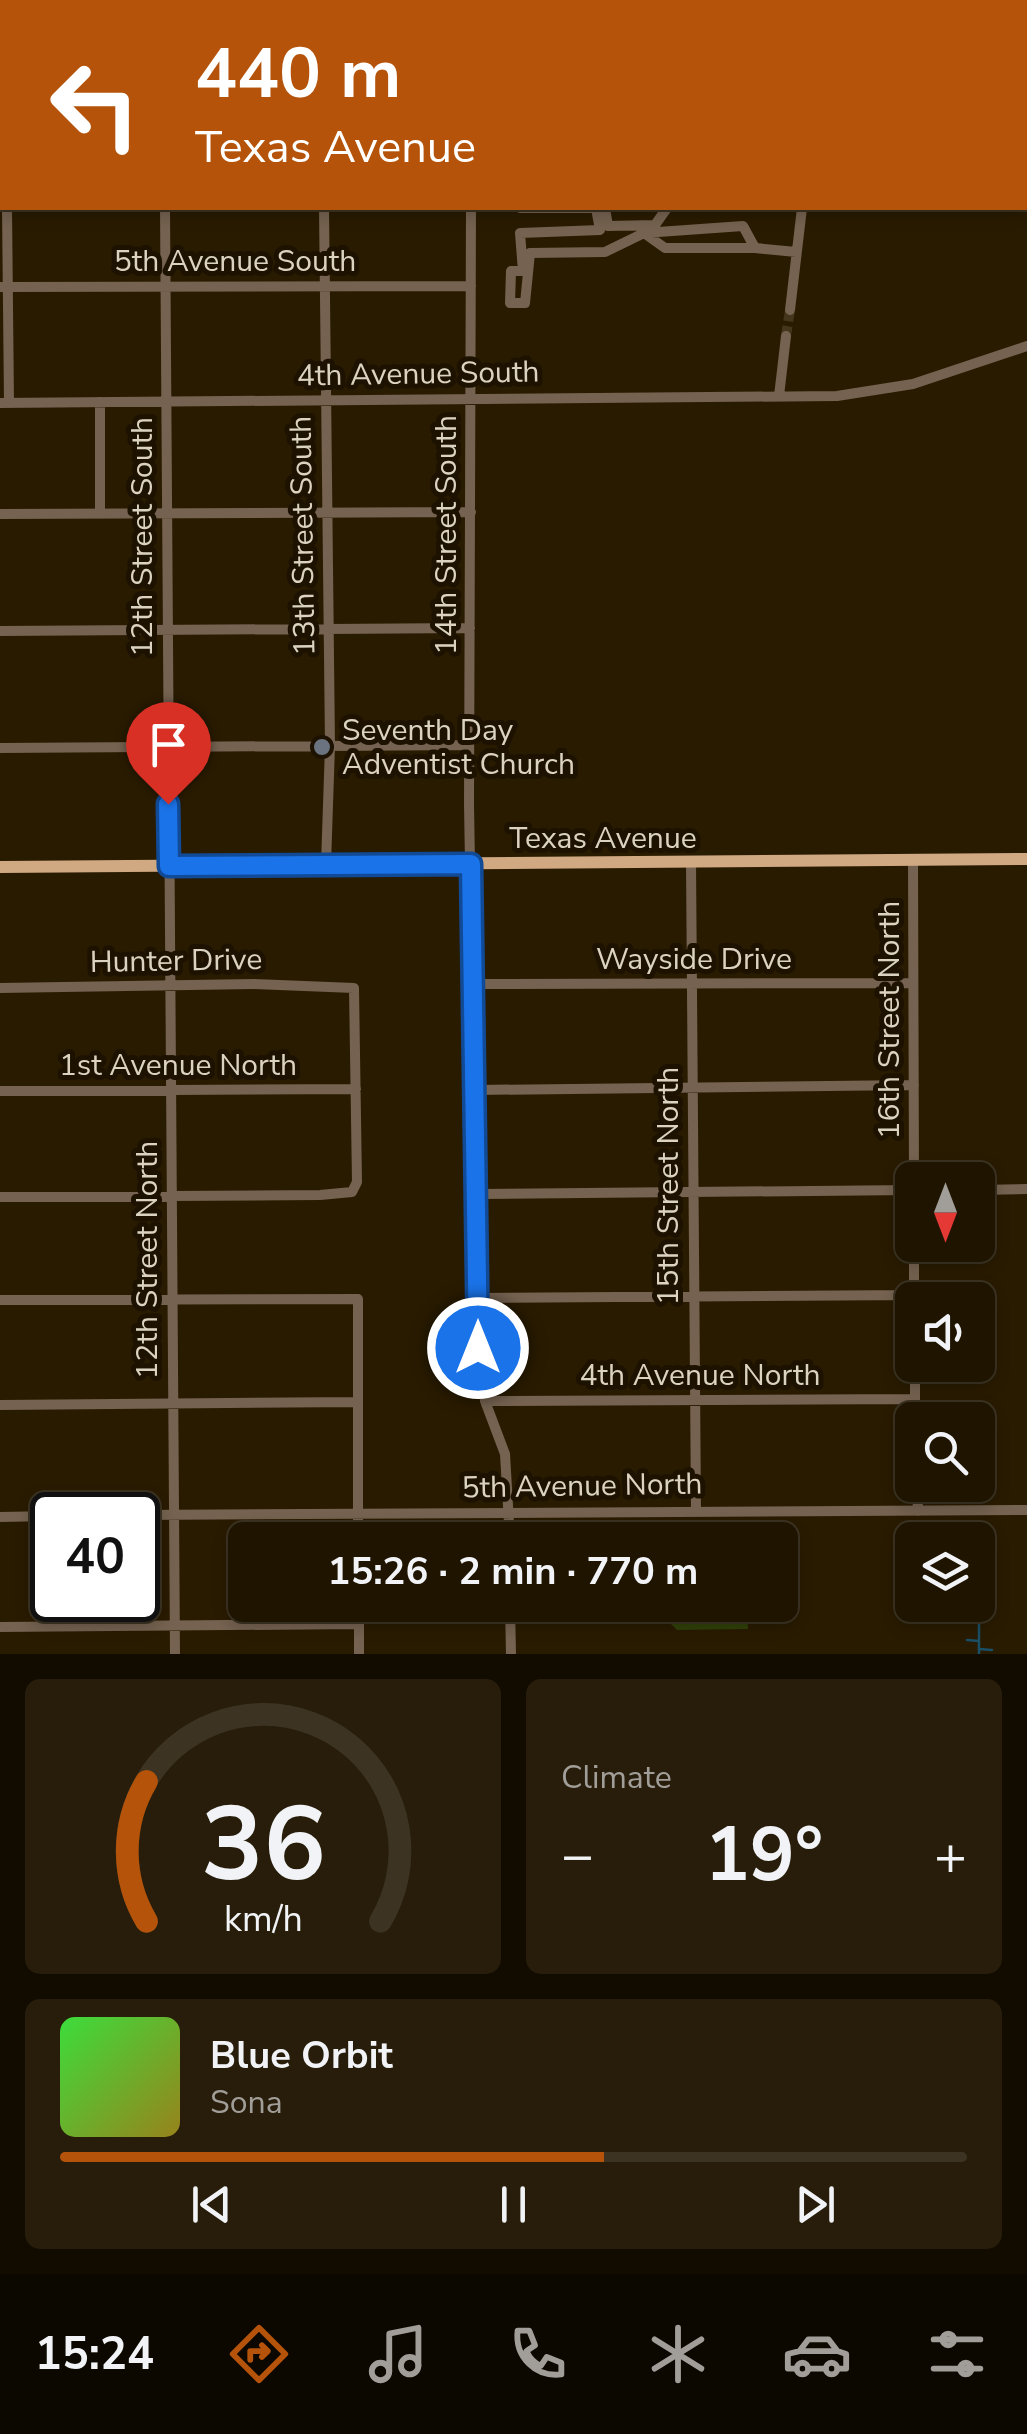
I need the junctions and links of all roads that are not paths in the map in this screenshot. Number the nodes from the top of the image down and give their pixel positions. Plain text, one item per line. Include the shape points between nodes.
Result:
1 (7, 210) edge
2 (165, 210) edge
3 (324, 210) edge
4 (470, 210) edge
5 (596, 210) edge
6 (606, 210) edge
7 (666, 210) edge
8 (802, 210) edge
9 (644, 233) junction
10 (755, 248) junction
11 (796, 252) junction
12 (166, 286) junction
13 (325, 286) junction
14 (471, 286) junction
15 (4, 287) edge
16 (790, 310) tunnel mouth
17 (786, 336) tunnel mouth
18 (1027, 346) edge
19 (779, 396) junction
20 (472, 398) junction
21 (326, 400) junction
22 (100, 402) junction
23 (166, 402) junction
24 (5, 404) edge
25 (100, 512) junction
26 (471, 512) junction
27 (328, 513) junction
28 (0, 514) edge
29 (166, 514) junction
30 (470, 628) junction
31 (328, 629) junction
32 (168, 630) junction
33 (0, 632) edge
34 (470, 745) junction
35 (330, 746) junction
36 (168, 747) junction
37 (0, 748) edge
38 (1027, 859) edge
39 (913, 860) junction
40 (691, 862) junction
41 (326, 864) junction
42 (471, 864) junction
43 (169, 866) junction
44 (0, 867) edge
45 (914, 983) junction
46 (474, 984) junction
47 (692, 984) junction
48 (170, 985) junction
49 (0, 988) edge
50 (914, 1085) junction
51 (693, 1088) junction
52 (356, 1089) junction
53 (170, 1090) junction
54 (476, 1090) junction
55 (0, 1091) edge
56 (914, 1162) edge
57 (1027, 1189) edge
58 (895, 1190) edge
59 (995, 1190) edge
60 (694, 1192) junction
61 (478, 1194) junction
62 (171, 1195) junction
63 (0, 1197) edge
64 (694, 1296) junction
65 (895, 1297) edge
66 (478, 1298) junction
67 (172, 1299) junction
68 (0, 1300) edge
69 (915, 1382) edge
70 (915, 1398) junction
71 (695, 1400) junction
72 (357, 1402) junction
73 (486, 1402) junction
74 (915, 1402) edge
75 (173, 1404) junction
76 (0, 1406) edge
77 (918, 1502) edge
78 (696, 1510) junction
79 (1027, 1510) edge
80 (918, 1511) junction
81 (509, 1512) junction
82 (358, 1514) junction
83 (160, 1515) edge
84 (174, 1515) junction
85 (0, 1516) edge
86 (30, 1516) edge
87 (358, 1522) edge
88 (509, 1522) edge
89 (510, 1622) edge
90 (359, 1624) joint
91 (174, 1626) junction
92 (0, 1627) edge
93 (175, 1654) edge
94 (359, 1654) edge
95 (511, 1654) edge

1 - 15 street
2 - 12 street, 12th Street South
3 - 13 street, 13th Street South
4 - 14 street, 14th Street South
5 - 9 street via 600,230 520,233 523,272 512,272 510,303 525,303 530,253 605,252
6 - 7 street via 608,226 630,227 655,225
8 - 11 street
9 - 10 street via 666,248
9 - 10 street via 744,226
10 - 11 street
11 - 16 street
12 - 13 street, 5th Avenue South
12 - 15 street, 5th Avenue South
12 - 23 street, 12th Street South
13 - 14 street, 5th Avenue South
13 - 21 street, 13th Street South
14 - 20 street, 14th Street South
15 - 24 street
17 - 19 street
18 - 19 street, 4th Avenue South via 913,384 837,396
19 - 20 street, 4th Avenue South
20 - 21 street, 4th Avenue South
20 - 26 street, 14th Street South
21 - 23 street, 4th Avenue South
21 - 27 street, 13th Street South
22 - 23 street, 4th Avenue South
22 - 24 street, 4th Avenue South
22 - 25 street
23 - 29 street, 12th Street South
25 - 28 street
25 - 29 street
26 - 27 street
26 - 30 street, 14th Street South
27 - 29 street
27 - 31 street, 13th Street South
29 - 32 street, 12th Street South
30 - 31 street
30 - 34 street, 14th Street South
31 - 32 street
31 - 35 street, 13th Street South
32 - 33 street
32 - 36 street, 12th Street South
34 - 35 street
34 - 42 street, 14th Street South
35 - 36 street
35 - 41 street, 13th Street South
36 - 37 street
36 - 43 street, 12th Street South
38 - 39 main road, Texas Avenue
39 - 40 main road, Texas Avenue
39 - 45 street, 16th Street North
40 - 42 main road, Texas Avenue
40 - 47 street, 15th Street North
41 - 42 main road, Texas Avenue
41 - 43 main road, Texas Avenue
42 - 46 street, 14th Street South
43 - 44 main road, Texas Avenue
43 - 48 street, 12th Street North
45 - 47 street, Wayside Drive
45 - 50 street, 16th Street North
46 - 47 street, Wayside Drive
46 - 54 street, 14th Street South
47 - 51 street, 15th Street North
48 - 49 street, Hunter Drive
48 - 52 street, Hunter Drive via 352,988
48 - 53 street, 12th Street North
50 - 51 street
50 - 56 street, 16th Street North
51 - 54 street
51 - 60 street, 15th Street North
52 - 53 street, 1st Avenue North
52 - 62 street via 357,1182 350,1192
53 - 55 street, 1st Avenue North
53 - 62 street, 12th Street North
54 - 61 street, 14th Street South
57 - 59 street
58 - 60 street
60 - 61 street
60 - 64 street, 15th Street North
61 - 66 street, 14th Street South
62 - 63 street
62 - 67 street, 12th Street North
64 - 65 street
64 - 66 street
64 - 71 street, 15th Street North
66 - 73 street, 14th Street South
67 - 68 street
67 - 72 street via 358,1299
67 - 75 street, 12th Street North
69 - 70 street
70 - 71 street, 4th Avenue North
70 - 74 street
71 - 73 street, 4th Avenue North
71 - 78 street, 15th Street North
72 - 75 street
72 - 82 street
73 - 81 street, 14th Street South via 505,1454
75 - 76 street
75 - 84 street, 12th Street North
77 - 80 street
78 - 80 street, 5th Avenue North
78 - 81 street, 5th Avenue North
79 - 80 street, 5th Avenue North
81 - 82 street, 5th Avenue North
81 - 88 street, 14th Street South
82 - 84 street, 5th Avenue North
82 - 87 street
83 - 84 street, 5th Avenue North
84 - 91 street, 12th Street North
85 - 86 street
89 - 95 street
90 - 91 street
90 - 94 street
91 - 92 street
91 - 93 street, 12th Street North

